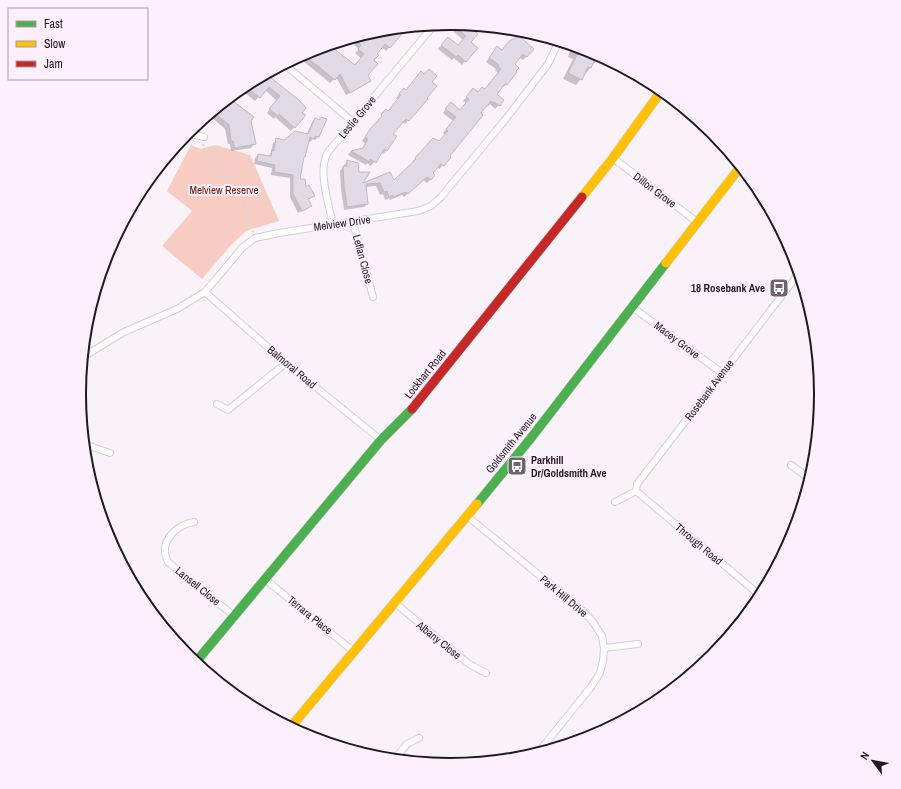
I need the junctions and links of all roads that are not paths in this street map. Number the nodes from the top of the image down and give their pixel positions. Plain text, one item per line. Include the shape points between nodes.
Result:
1 (429, 31) edge
2 (557, 46) edge
3 (289, 68) edge
4 (658, 95) edge
5 (353, 122) junction
6 (195, 135) edge
7 (204, 137) road end
8 (613, 158) junction
9 (738, 170) edge
10 (353, 222) junction
11 (697, 222) junction
12 (333, 225) junction
13 (796, 277) edge
14 (205, 292) junction
15 (373, 297) dead end
16 (632, 307) junction
17 (88, 354) edge
18 (286, 363) junction
19 (722, 374) junction
20 (217, 404) dead end
21 (381, 440) junction
22 (90, 446) edge
23 (110, 453) dead end
24 (791, 465) dead end
25 (806, 476) edge
26 (636, 491) junction
27 (615, 502) dead end
28 (467, 516) junction
29 (194, 522) dead end
30 (266, 580) junction
31 (757, 592) edge
32 (395, 603) junction
33 (234, 616) junction
34 (638, 644) dead end
35 (604, 648) junction
36 (353, 651) junction
37 (199, 658) edge
38 (486, 673) dead end
39 (294, 723) edge
40 (419, 738) dead end
41 (542, 748) edge
42 (398, 755) edge

1 - 5 street, Leslie Grove
2 - 10 street, Melview Drive via 548,64 441,197 418,211
3 - 5 street
4 - 8 street, Lockhart Road
5 - 12 street, Leslie Grove via 324,158 325,185
6 - 7 street
8 - 11 street, Dillon Grove
8 - 21 street, Lockhart Road via 418,403
9 - 11 street, Goldsmith Avenue
10 - 12 street, Melview Drive
10 - 15 street, Leflan Close
11 - 16 street, Goldsmith Avenue
12 - 14 street, Melview Drive via 255,238 243,247
13 - 19 street, Rosebank Avenue
14 - 17 street, Melview Drive via 177,309 124,332
14 - 18 street, Balmoral Road
16 - 19 street, Macey Grove
16 - 28 street, Goldsmith Avenue via 536,432
18 - 20 street via 228,410
18 - 21 street, Balmoral Road
19 - 26 street, Rosebank Avenue via 637,484
21 - 30 street, Lockhart Road
22 - 23 street
24 - 25 street
26 - 27 street
26 - 31 street, Through Road
28 - 32 street, Goldsmith Avenue
28 - 35 street, Park Hill Drive via 583,611 602,636
29 - 33 street, Lansell Close via 186,523 176,530 165,545 168,562
30 - 33 street, Lockhart Road
30 - 36 street, Terrara Place
32 - 36 street, Goldsmith Avenue
32 - 38 street, Albany Close via 469,664
33 - 37 street, Lockhart Road
34 - 35 street
35 - 41 street, Park Hill Drive via 604,661 600,673
36 - 39 street, Goldsmith Avenue
40 - 42 street via 407,744

